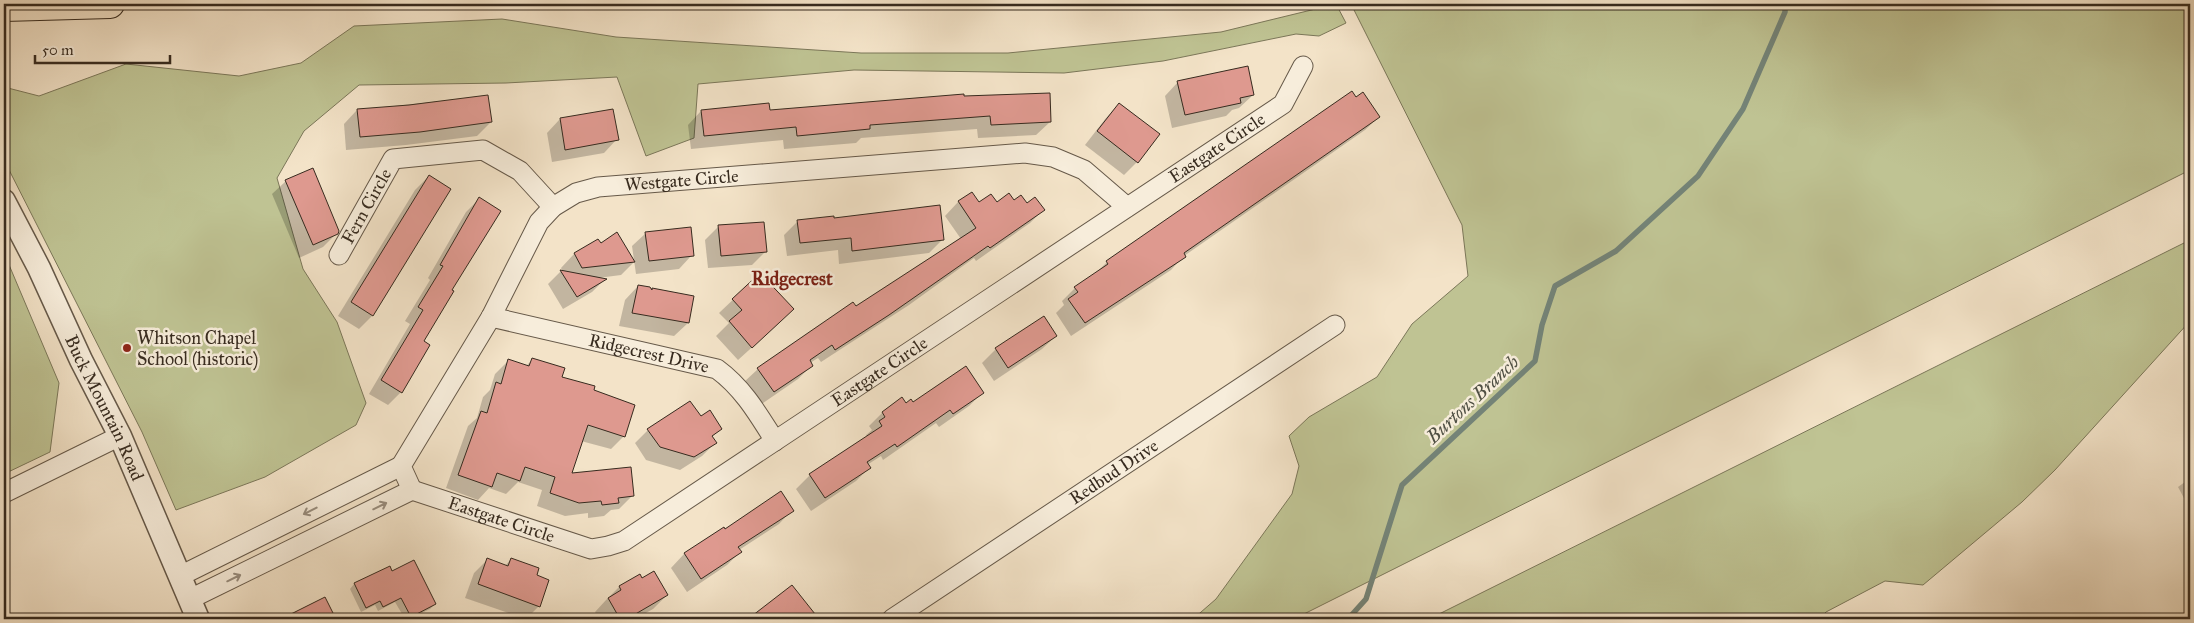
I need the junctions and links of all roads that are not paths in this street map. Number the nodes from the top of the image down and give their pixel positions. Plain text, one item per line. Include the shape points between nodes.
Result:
1 (110, 4) edge
2 (4, 7) edge
3 (1303, 66) dead end
4 (4, 201) edge
5 (554, 206) junction
6 (1127, 207) junction
7 (339, 254) dead end
8 (491, 316) junction
9 (1335, 324) dead end
10 (120, 436) junction
11 (775, 442) junction
12 (401, 466) junction
13 (412, 490) junction
14 (4, 493) edge
15 (180, 576) junction
16 (194, 609) edge
17 (892, 619) edge

1 - 2 highway
3 - 6 street, Eastgate Circle via 1283,104
4 - 10 street, Buck Mountain Road
5 - 6 street, Westgate Circle via 576,192 598,187 1026,153 1053,157 1084,170
5 - 7 street, Fern Circle via 520,171 483,150 394,159
5 - 8 street, Westgate Circle via 539,222
6 - 11 street, Eastgate Circle
8 - 11 street, Ridgecrest Drive via 717,368 734,381 752,403
8 - 12 street, Westgate Circle
9 - 17 street, Redbud Drive
10 - 14 street
10 - 15 street, Buck Mountain Road
11 - 13 street, Eastgate Circle via 624,541 591,549
12 - 13 street
12 -> 15 street
16 -> 13 street
15 - 16 street, Buck Mountain Road

